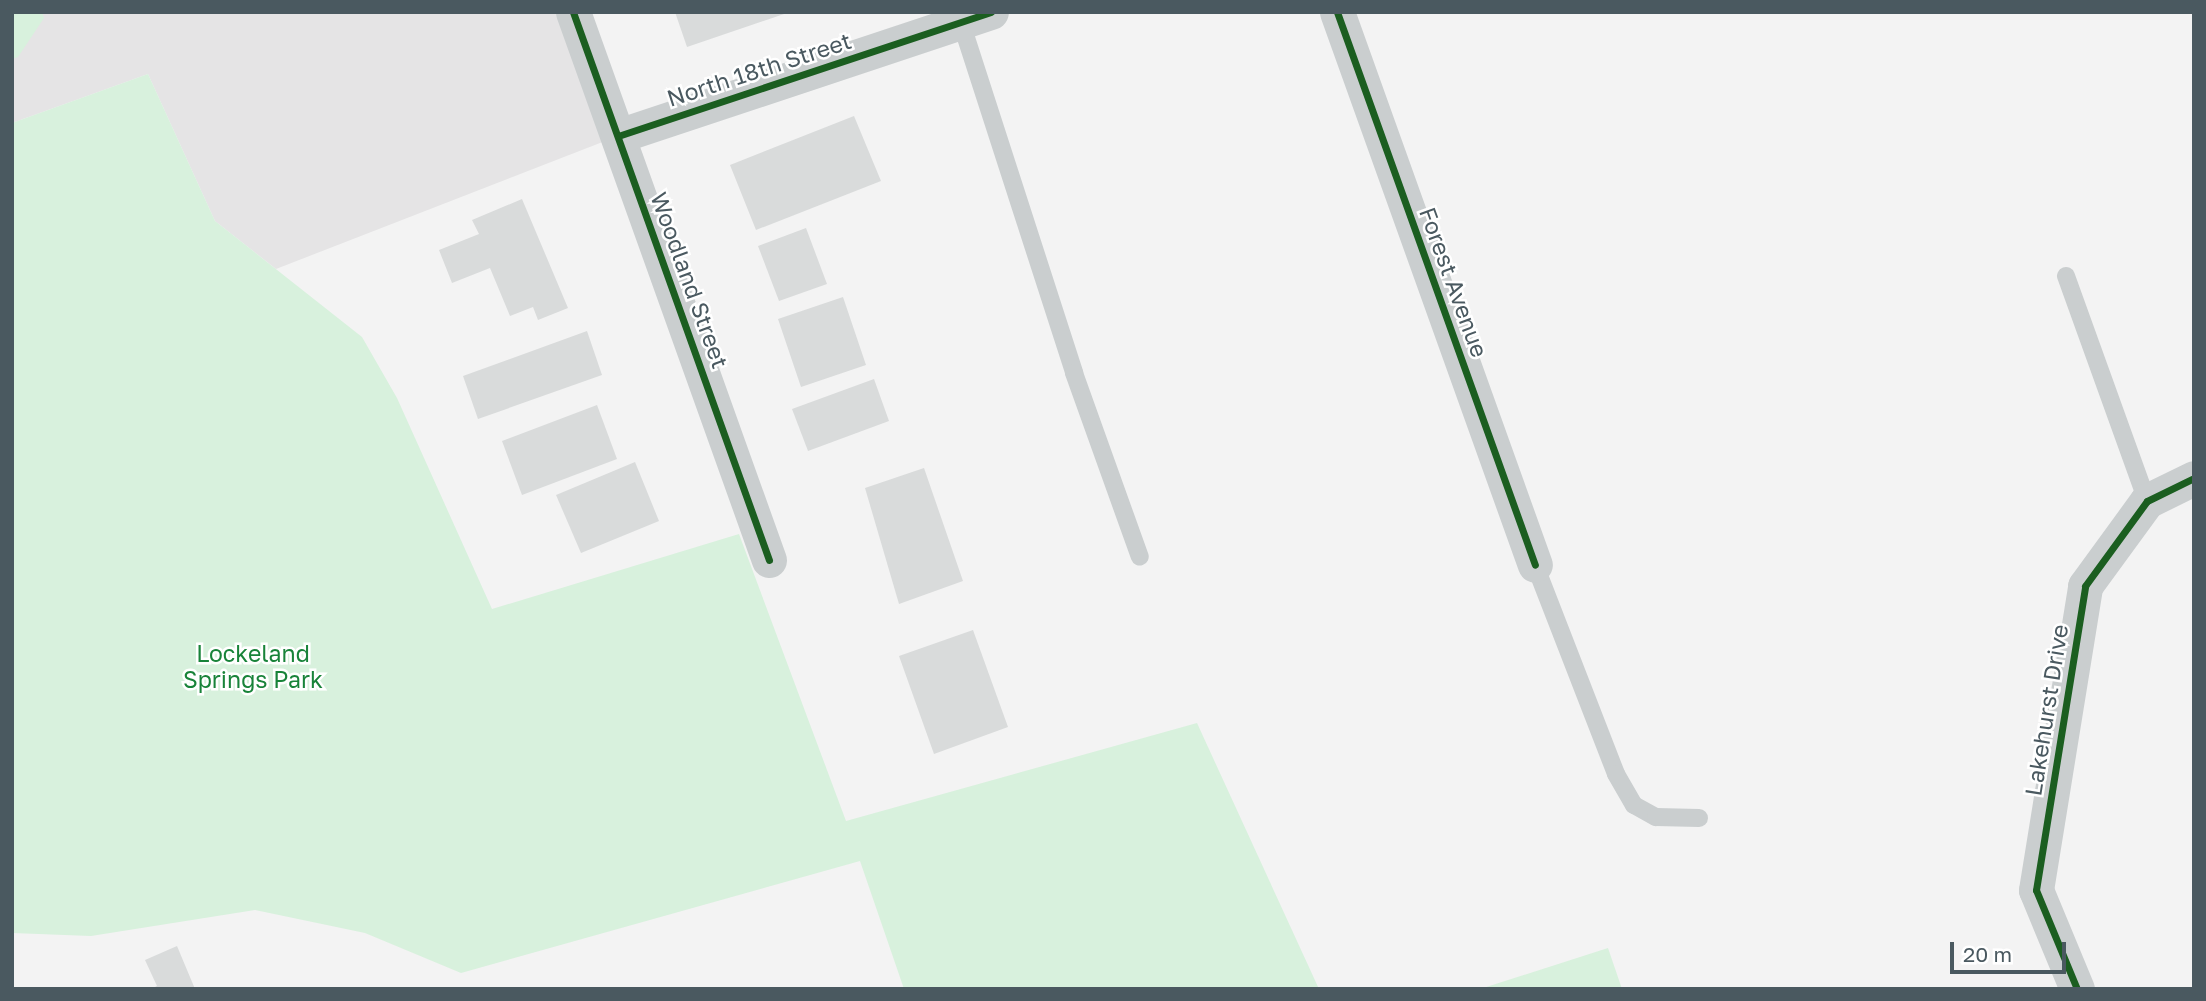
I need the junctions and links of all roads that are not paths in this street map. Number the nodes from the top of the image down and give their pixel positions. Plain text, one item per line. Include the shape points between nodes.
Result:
1 (573, 12) edge
2 (1337, 12) edge
3 (970, 16) edge
4 (618, 136) junction
5 (2066, 276) dead end
6 (2194, 478) edge
7 (2147, 501) junction
8 (1140, 557) dead end
9 (769, 560) dead end
10 (1535, 565) joint
11 (1699, 818) dead end
12 (2077, 989) edge

1 - 4 street, Woodland Street
2 - 10 street, Forest Avenue
3 - 4 street, North 18th Street
3 - 8 lane via 1074,373
4 - 9 street, Woodland Street
5 - 7 lane
6 - 7 street, Lakehurst Drive
7 - 12 street, Lakehurst Drive via 2085,586 2036,890
10 - 11 lane via 1616,774 1634,805 1656,817

